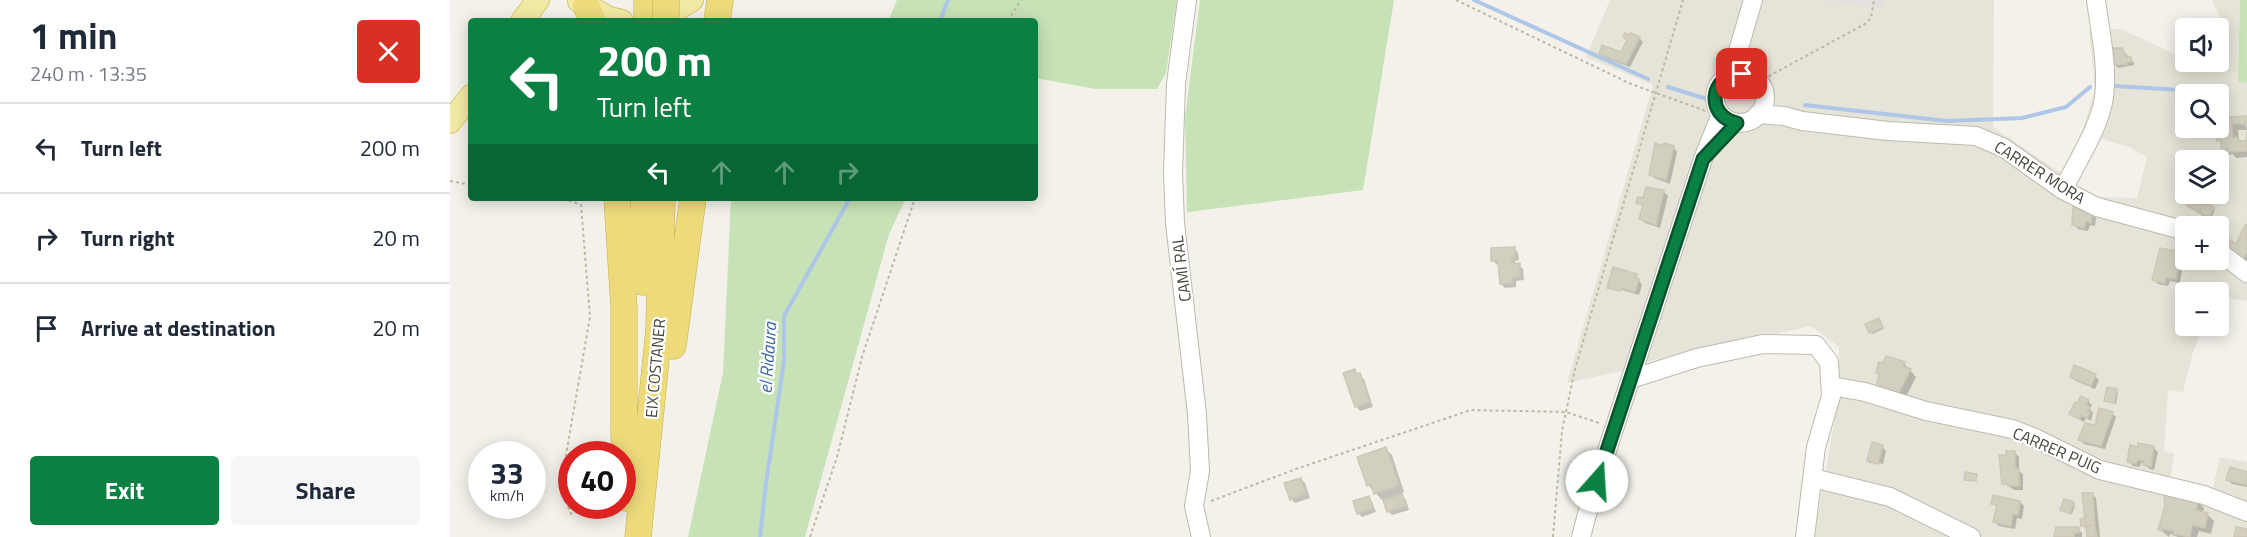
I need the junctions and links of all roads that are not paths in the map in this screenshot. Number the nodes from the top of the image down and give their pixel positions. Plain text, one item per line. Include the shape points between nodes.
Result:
1 (519, 0) edge
2 (538, 0) edge
3 (647, 0) edge
4 (666, 0) edge
5 (692, 0) edge
6 (720, 0) edge
7 (1187, 0) edge
8 (1753, 0) edge
9 (2096, 0) edge
10 (586, 9) edge
11 (512, 18) edge
12 (524, 18) edge
13 (609, 18) edge
14 (647, 18) edge
15 (664, 18) edge
16 (666, 18) edge
17 (717, 18) edge
18 (1751, 82) junction
19 (468, 100) edge
20 (1758, 114) junction
21 (1725, 115) junction
22 (1784, 116) junction
23 (450, 122) edge
24 (2063, 189) junction
25 (617, 201) edge
26 (644, 201) edge
27 (662, 201) edge
28 (693, 201) edge
29 (2175, 228) edge
30 (2229, 259) edge
31 (2247, 273) edge
32 (1631, 379) junction
33 (1831, 386) junction
34 (626, 441) edge
35 (636, 473) edge
36 (1813, 478) junction
37 (636, 490) edge
38 (636, 495) edge
39 (636, 510) edge
40 (2247, 512) edge
41 (627, 519) edge
42 (621, 537) edge
43 (638, 537) edge
44 (1201, 537) edge
45 (1581, 537) edge
46 (1805, 537) edge
47 (1971, 537) edge

1 - 11 main road
2 - 12 main road
3 - 14 highway
4 - 16 highway, bridge
5 - 15 main road
6 - 17 highway
7 - 44 street, CAMÍ RAL via 1176,84 1173,173 1197,414 1200,471 1194,506
8 - 18 street via 1744,38
9 - 24 street via 2105,69 2104,97 2100,114
10 - 13 main road
18 - 20 street via 1762,107
18 - 21 street via 1718,86 1715,95
18 - 22 street
19 - 23 main road
20 - 21 street via 1746,122
20 - 22 street, CARRER MORA
21 - 32 street via 1703,159
22 - 24 street, CARRER MORA via 1888,131 1976,136 2004,148
24 - 29 street, CARRER MORA via 2097,207
25 - 34 highway via 624,308
26 - 35 highway, EIX COSTANER
27 - 37 highway, EIX COSTANER via 659,329
28 - 38 highway via 660,445
30 - 31 street
32 - 33 street via 1697,358 1763,344 1816,345 1828,362
32 - 45 street
33 - 36 street via 1816,447
33 - 40 street, CARRER PUIG via 2012,429 2100,470 2204,495
36 - 46 street
36 - 47 street via 1890,497
39 - 43 highway, EIX COSTANER
41 - 42 highway, EIX COSTANER

